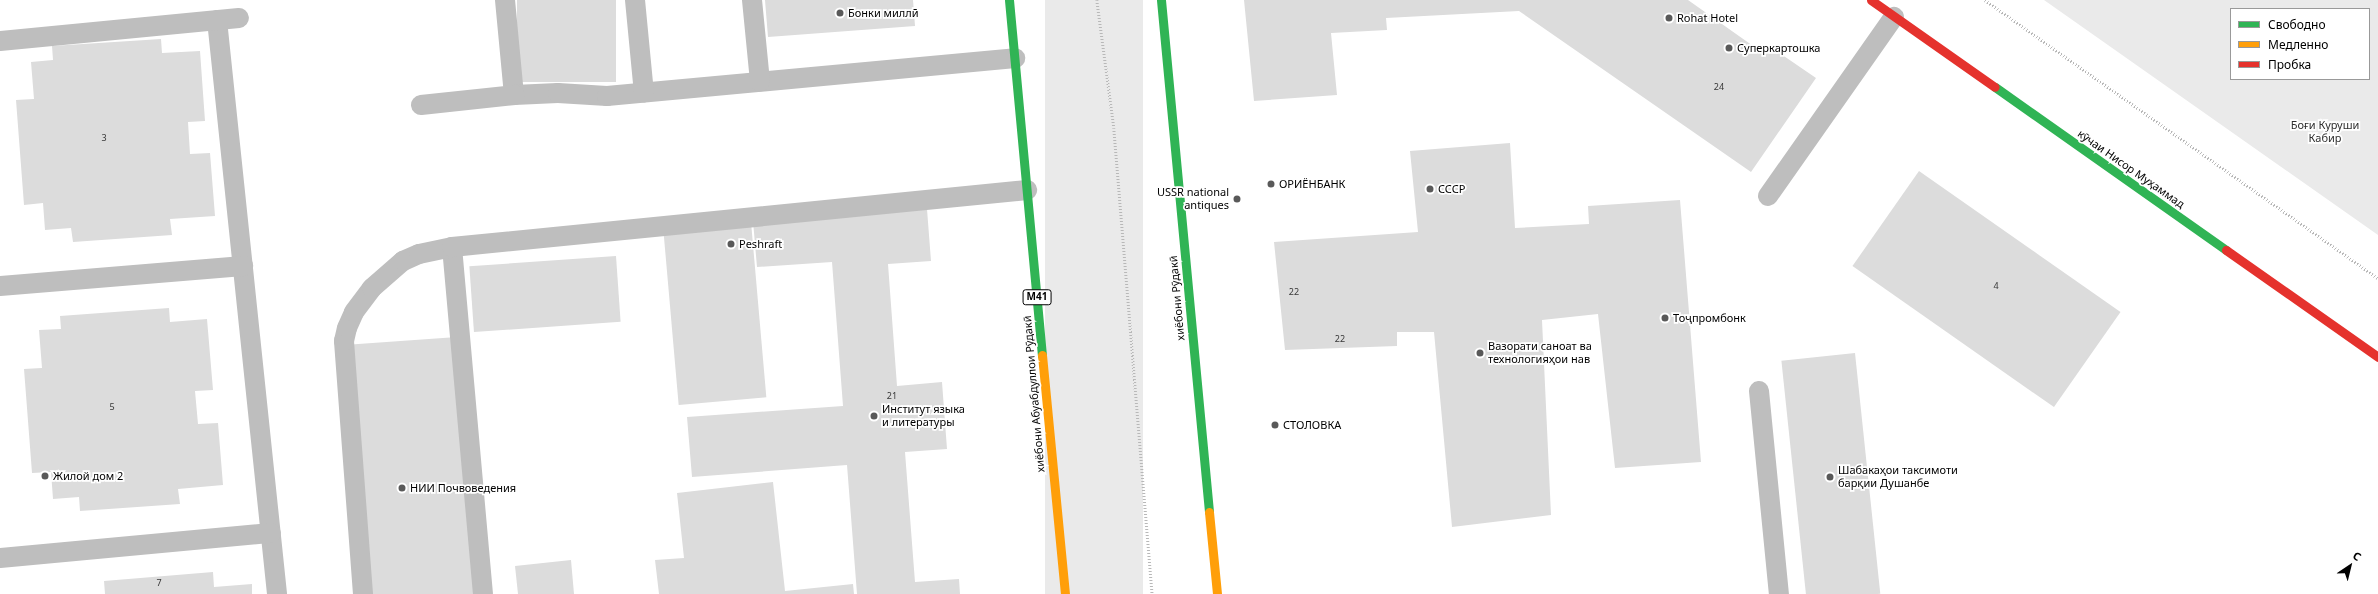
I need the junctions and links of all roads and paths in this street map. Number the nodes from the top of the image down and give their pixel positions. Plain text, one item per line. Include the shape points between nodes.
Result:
1 (505, 0) edge
2 (635, 0) edge
3 (752, 0) edge
4 (1009, 0) edge
5 (1097, 0) edge
6 (1161, 0) edge
7 (1871, 0) edge
8 (1985, 0) edge
9 (1894, 17) junction
10 (239, 18) dead end
11 (217, 20) junction
12 (0, 41) edge
13 (1015, 58) junction
14 (760, 82) junction
15 (644, 93) junction
16 (514, 95) junction
17 (421, 105) dead end
18 (1027, 190) junction
19 (1768, 196) dead end
20 (452, 247) junction
21 (243, 266) junction
22 (2378, 278) edge
23 (0, 286) edge
24 (2378, 357) edge
25 (1759, 391) dead end
26 (271, 532) junction
27 (0, 558) edge
28 (277, 594) edge
29 (363, 594) edge
30 (483, 594) edge
31 (1065, 594) edge
32 (1152, 594) edge
33 (1217, 594) edge
34 (1780, 594) edge

1 - 16 lane
2 - 15 lane
3 - 14 lane
4 - 13 main road, хиёбони Абуабдуллои Рӯдакӣ / M41
5 - 32 path via 1114,128
6 - 33 main road, хиёбони Рӯдакӣ
7 - 9 main road, кӯчаи Нисор Муҳаммад
8 - 22 path
9 - 19 lane
9 - 24 main road, кӯчаи Нисор Муҳаммад
10 - 11 lane
11 - 12 lane
11 - 21 lane
13 - 14 lane
13 - 18 main road, хиёбони Абуабдуллои Рӯдакӣ / M41
14 - 15 lane
15 - 16 lane via 607,96 558,93
16 - 17 lane
18 - 20 lane
18 - 31 main road, хиёбони Абуабдуллои Рӯдакӣ / M41
20 - 29 lane via 419,254 388,272 354,312 347,328 344,341
20 - 30 lane
21 - 23 lane
21 - 26 lane
25 - 34 lane
26 - 27 lane
26 - 28 lane

